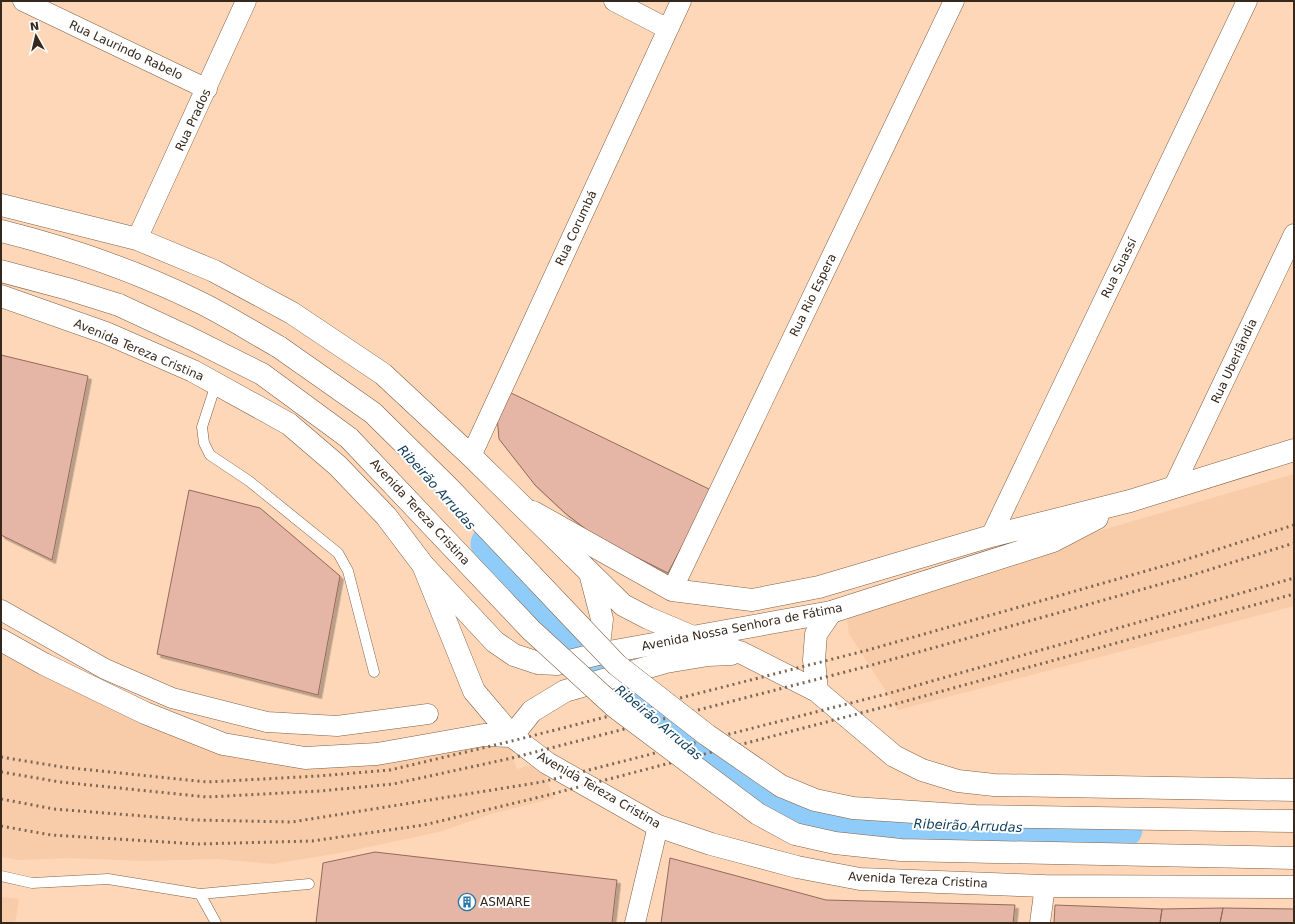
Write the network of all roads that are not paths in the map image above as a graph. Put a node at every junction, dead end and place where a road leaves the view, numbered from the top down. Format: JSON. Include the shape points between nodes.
{"nodes":[{"id":1,"x":23,"y":1,"type":"edge"},
{"id":2,"x":246,"y":1,"type":"edge"},
{"id":3,"x":614,"y":1,"type":"edge"},
{"id":4,"x":681,"y":1,"type":"edge"},
{"id":5,"x":954,"y":1,"type":"edge"},
{"id":6,"x":1247,"y":1,"type":"edge"},
{"id":7,"x":668,"y":29,"type":"junction"},
{"id":8,"x":207,"y":89,"type":"junction"},
{"id":9,"x":1,"y":205,"type":"edge"},
{"id":10,"x":1,"y":231,"type":"edge"},
{"id":11,"x":1294,"y":234,"type":"edge"},
{"id":12,"x":137,"y":239,"type":"junction"},
{"id":13,"x":1,"y":271,"type":"edge"},
{"id":14,"x":1,"y":296,"type":"edge"},
{"id":15,"x":216,"y":384,"type":"junction"},
{"id":16,"x":1294,"y":450,"type":"edge"},
{"id":17,"x":471,"y":456,"type":"junction"},
{"id":18,"x":1173,"y":488,"type":"junction"},
{"id":19,"x":1130,"y":502,"type":"junction"},
{"id":20,"x":522,"y":506,"type":"junction"},
{"id":21,"x":991,"y":536,"type":"junction"},
{"id":22,"x":423,"y":565,"type":"junction"},
{"id":23,"x":590,"y":573,"type":"junction"},
{"id":24,"x":672,"y":590,"type":"junction"},
{"id":25,"x":1,"y":610,"type":"edge"},
{"id":26,"x":831,"y":612,"type":"junction"},
{"id":27,"x":692,"y":637,"type":"junction"},
{"id":28,"x":1,"y":640,"type":"edge"},
{"id":29,"x":742,"y":653,"type":"junction"},
{"id":30,"x":598,"y":654,"type":"junction"},
{"id":31,"x":374,"y":672,"type":"dead end"},
{"id":32,"x":817,"y":691,"type":"junction"},
{"id":33,"x":428,"y":714,"type":"dead end"},
{"id":34,"x":512,"y":736,"type":"junction"},
{"id":35,"x":1294,"y":790,"type":"edge"},
{"id":36,"x":1294,"y":821,"type":"edge"},
{"id":37,"x":658,"y":826,"type":"junction"},
{"id":38,"x":1294,"y":858,"type":"edge"},
{"id":39,"x":1,"y":876,"type":"edge"},
{"id":40,"x":309,"y":884,"type":"dead end"},
{"id":41,"x":1045,"y":886,"type":"junction"},
{"id":42,"x":1294,"y":887,"type":"edge"},
{"id":43,"x":200,"y":894,"type":"junction"},
{"id":44,"x":216,"y":923,"type":"edge"},
{"id":45,"x":635,"y":923,"type":"edge"},
{"id":46,"x":1040,"y":923,"type":"edge"}],
"edges":[{"from":1,"to":8,"type":"street","name":"Rua Laurindo Rabelo"},
{"from":2,"to":8,"type":"street","name":"Rua Prados"},
{"from":3,"to":7,"type":"street"},
{"from":4,"to":7,"type":"street","name":"Rua Corumbá"},
{"from":5,"to":24,"type":"street","name":"Rua Rio Espera"},
{"from":6,"to":21,"type":"street","name":"Rua Suassí"},
{"from":7,"to":17,"type":"street","name":"Rua Corumbá"},
{"from":8,"to":12,"type":"street","name":"Rua Prados"},
{"from":9,"to":12,"type":"main road"},
{"from":10,"to":36,"type":"main road","bridge":true,"via":[[55,245],[119,268],[199,302],[279,346],[373,413],[450,489],[617,665],[701,730],[781,786],[815,800],[853,808],[975,816]]},
{"from":11,"to":18,"type":"street","name":"Rua Uberlândia"},
{"from":12,"to":17,"type":"main road","via":[[214,271],[292,313],[383,374]]},
{"from":13,"to":38,"type":"main road","name":"Avenida Tereza Cristina","bridge":true,"via":[[119,305],[262,374],[349,438],[531,630],[615,707],[758,814],[795,834],[901,850]]},
{"from":14,"to":15,"type":"main road","name":"Avenida Tereza Cristina","via":[[106,333],[193,371]]},
{"from":15,"to":22,"type":"main road","name":"Avenida Tereza Cristina","via":[[289,424],[338,466],[386,516]]},
{"from":15,"to":31,"type":"lane","via":[[202,427],[204,443],[210,455],[249,481],[338,553],[348,571]]},
{"from":16,"to":18,"type":"main road","name":"Avenida Nossa Senhora de Fátima"},
{"from":17,"to":20,"type":"main road"},
{"from":18,"to":19,"type":"main road","name":"Avenida Nossa Senhora de Fátima"},
{"from":19,"to":21,"type":"main road","name":"Avenida Nossa Senhora de Fátima"},
{"from":19,"to":26,"type":"main road","name":"Avenida Nossa Senhora de Fátima","via":[[1053,541]]},
{"from":20,"to":23,"type":"main road"},
{"from":20,"to":24,"type":"main road","name":"Avenida Nossa Senhora de Fátima"},
{"from":21,"to":24,"type":"main road","name":"Avenida Nossa Senhora de Fátima","via":[[819,587],[752,600]]},
{"from":22,"to":30,"type":"main road","name":"Avenida Nossa Senhora de Fátima","via":[[495,642],[514,656],[538,663],[557,664]]},
{"from":22,"to":34,"type":"main road","name":"Avenida Tereza Cristina","via":[[474,691]]},
{"from":23,"to":27,"type":"main road","via":[[623,605]]},
{"from":23,"to":30,"type":"main road","via":[[602,619]]},
{"from":25,"to":33,"type":"street","via":[[105,669],[172,698],[267,722],[337,726]]},
{"from":26,"to":27,"type":"main road","name":"Avenida Nossa Senhora de Fátima"},
{"from":26,"to":32,"type":"main road","via":[[816,634],[814,660]]},
{"from":27,"to":29,"type":"main road"},
{"from":27,"to":30,"type":"main road","name":"Avenida Nossa Senhora de Fátima"},
{"from":28,"to":34,"type":"main road","via":[[145,713],[223,744],[305,758],[377,754],[484,735]]},
{"from":29,"to":32,"type":"main road"},
{"from":29,"to":34,"type":"main road","via":[[708,655],[666,662],[565,691],[532,711]]},
{"from":32,"to":35,"type":"main road","via":[[894,756],[922,770],[958,781],[994,785]]},
{"from":34,"to":37,"type":"main road","name":"Avenida Tereza Cristina","via":[[547,763]]},
{"from":37,"to":41,"type":"main road","name":"Avenida Tereza Cristina","via":[[711,844],[797,867],[860,879]]},
{"from":37,"to":45,"type":"street"},
{"from":39,"to":43,"type":"lane","via":[[32,883],[108,879]]},
{"from":40,"to":43,"type":"lane"},
{"from":41,"to":42,"type":"main road","name":"Avenida Tereza Cristina"},
{"from":41,"to":46,"type":"street"},
{"from":43,"to":44,"type":"lane"}]}
